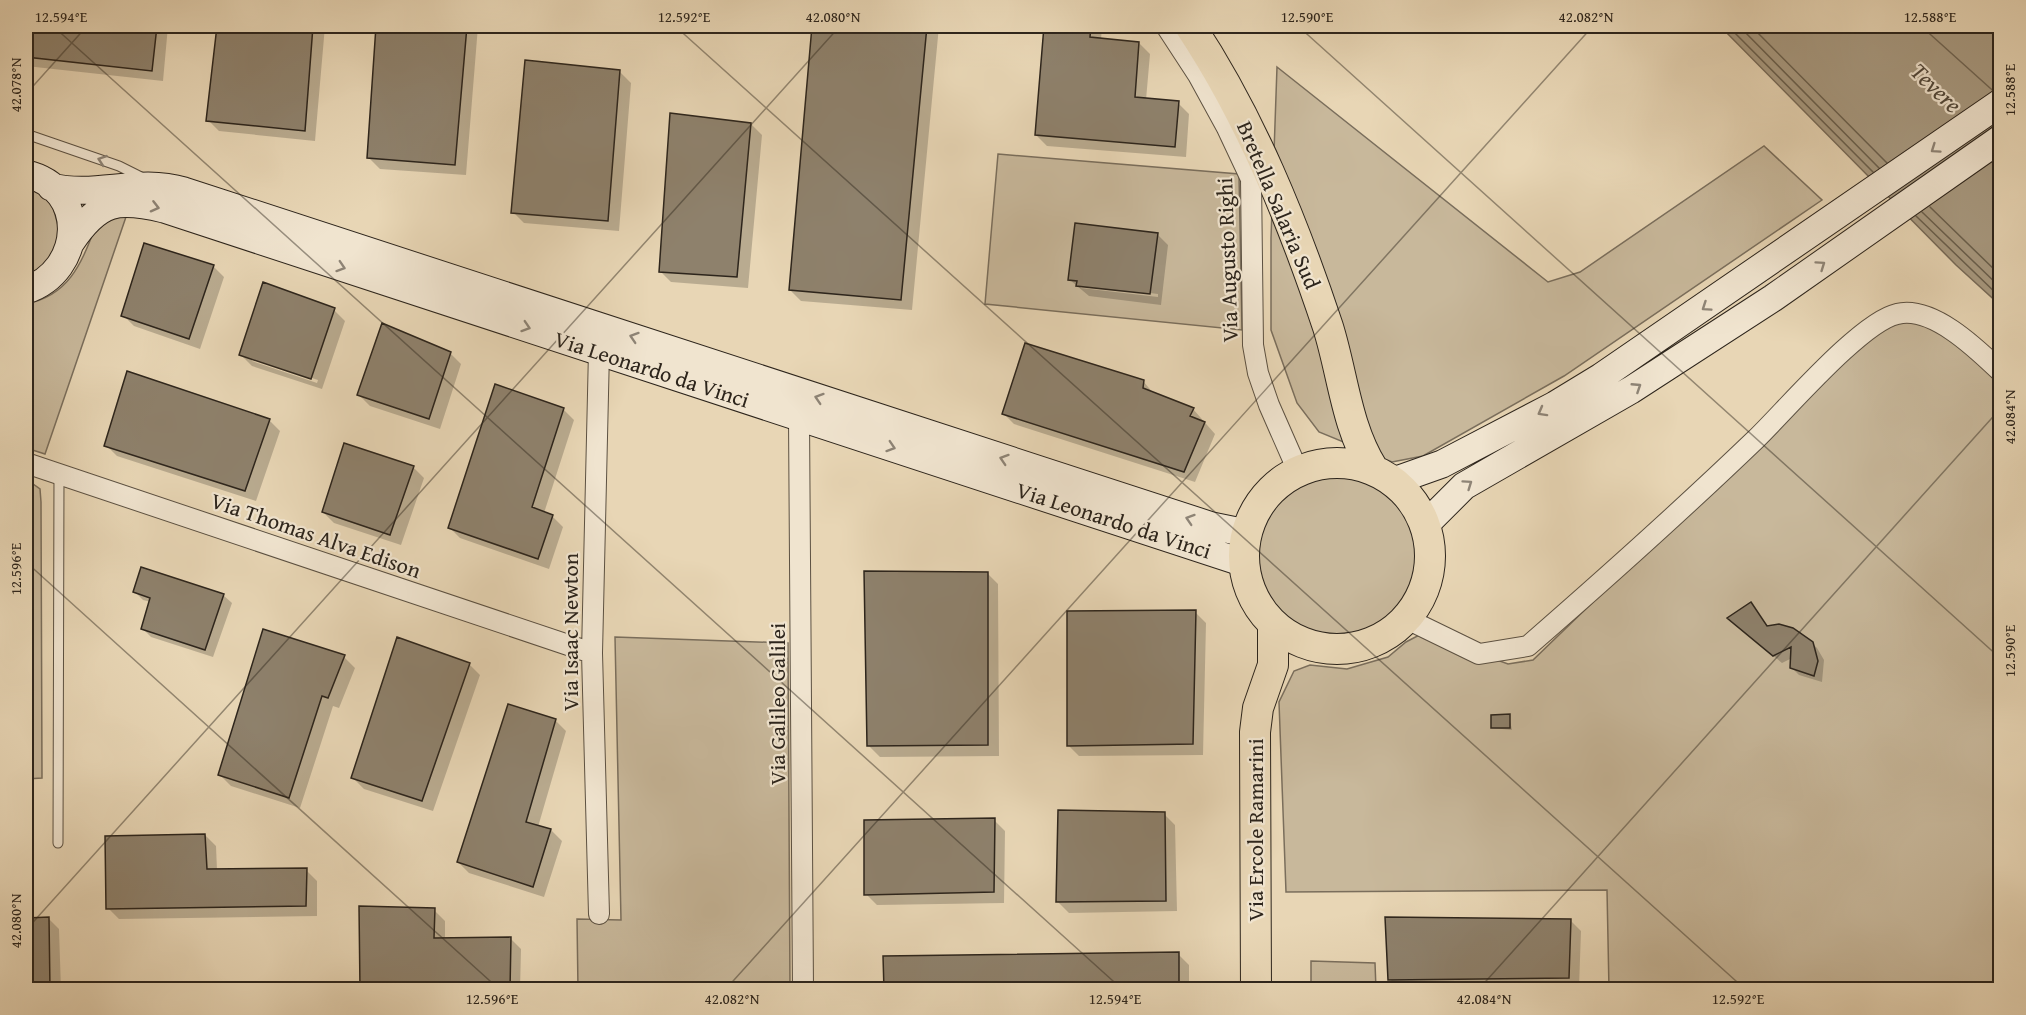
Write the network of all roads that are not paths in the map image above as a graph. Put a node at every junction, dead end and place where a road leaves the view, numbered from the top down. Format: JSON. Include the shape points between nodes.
{"nodes":[{"id":1,"x":1166,"y":26,"type":"edge"},
{"id":2,"x":1190,"y":26,"type":"edge"},
{"id":3,"x":2001,"y":104,"type":"edge"},
{"id":4,"x":26,"y":134,"type":"edge"},
{"id":5,"x":2001,"y":139,"type":"edge"},
{"id":6,"x":26,"y":174,"type":"edge"},
{"id":7,"x":156,"y":184,"type":"junction"},
{"id":8,"x":51,"y":187,"type":"junction"},
{"id":9,"x":71,"y":242,"type":"junction"},
{"id":10,"x":26,"y":290,"type":"edge"},
{"id":11,"x":599,"y":351,"type":"junction"},
{"id":12,"x":2001,"y":371,"type":"edge"},
{"id":13,"x":1345,"y":394,"type":"junction"},
{"id":14,"x":799,"y":418,"type":"junction"},
{"id":15,"x":26,"y":463,"type":"edge"},
{"id":16,"x":1312,"y":467,"type":"junction"},
{"id":17,"x":59,"y":474,"type":"junction"},
{"id":18,"x":1384,"y":475,"type":"junction"},
{"id":19,"x":1426,"y":524,"type":"junction"},
{"id":20,"x":1246,"y":533,"type":"junction"},
{"id":21,"x":1244,"y":563,"type":"junction"},
{"id":22,"x":1407,"y":619,"type":"junction"},
{"id":23,"x":1273,"y":625,"type":"junction"},
{"id":24,"x":1315,"y":648,"type":"junction"},
{"id":25,"x":592,"y":653,"type":"junction"},
{"id":26,"x":1271,"y":674,"type":"junction"},
{"id":27,"x":58,"y":843,"type":"dead end"},
{"id":28,"x":599,"y":914,"type":"dead end"},
{"id":29,"x":803,"y":990,"type":"edge"},
{"id":30,"x":1256,"y":990,"type":"edge"}],
"edges":[{"from":1,"to":16,"type":"street","name":"Via Augusto Righi","via":[[1233,138],[1251,179],[1253,345],[1258,373],[1269,405]]},
{"from":2,"to":13,"type":"main road","name":"Bretella Salaria Sud","via":[[1253,137],[1294,229]]},
{"from":3,"to":18,"type":"main road","one_way":true,"via":[[1555,405],[1435,468]]},
{"from":7,"to":4,"type":"lane","name":"Via Leonardo da Vinci","one_way":true,"via":[[119,166]]},
{"from":19,"to":5,"type":"main road","one_way":true,"via":[[1445,502],[1473,480],[1590,416],[1773,298]]},
{"from":6,"to":8,"type":"main road"},
{"from":7,"to":8,"type":"main road","name":"Via Leonardo da Vinci","via":[[81,192]]},
{"from":20,"to":7,"type":"main road","name":"Via Leonardo da Vinci","one_way":true,"via":[[1212,526]]},
{"from":8,"to":9,"type":"main road","via":[[66,206]]},
{"from":9,"to":10,"type":"main road","name":"Via Leonardo da Vinci","via":[[55,273]]},
{"from":9,"to":11,"type":"main road","name":"Via Leonardo da Vinci","one_way":true,"via":[[91,216],[105,206],[137,202]]},
{"from":11,"to":14,"type":"main road","name":"Via Leonardo da Vinci"},
{"from":11,"to":25,"type":"street","name":"Via Isaac Newton"},
{"from":12,"to":22,"type":"street","via":[[1953,332],[1923,315],[1898,313],[1871,325],[1756,440],[1528,646],[1479,654]]},
{"from":13,"to":16,"type":"main road","name":"Bretella Salaria Sud","via":[[1342,434]]},
{"from":13,"to":18,"type":"main road","name":"Bretella Salaria Sud","via":[[1355,434]]},
{"from":14,"to":21,"type":"main road","name":"Via Leonardo da Vinci","one_way":true},
{"from":14,"to":29,"type":"street","name":"Via Galileo Galilei"},
{"from":15,"to":17,"type":"street","name":"Via Thomas Alva Edison"},
{"from":16,"to":18,"type":"main road","via":[[1350,463]]},
{"from":16,"to":20,"type":"main road","via":[[1277,484],[1258,506]]},
{"from":17,"to":25,"type":"street","name":"Via Thomas Alva Edison"},
{"from":17,"to":27,"type":"lane"},
{"from":18,"to":19,"type":"main road","via":[[1413,500]]},
{"from":19,"to":22,"type":"main road","via":[[1431,549],[1429,574],[1421,598]]},
{"from":20,"to":21,"type":"main road"},
{"from":21,"to":23,"type":"main road","via":[[1248,586]]},
{"from":22,"to":24,"type":"main road","via":[[1388,635],[1365,646]]},
{"from":23,"to":24,"type":"main road","via":[[1292,639]]},
{"from":23,"to":26,"type":"main road","name":"Via Ercole Ramarini"},
{"from":24,"to":26,"type":"main road","via":[[1288,660]]},
{"from":25,"to":28,"type":"street","name":"Via Isaac Newton"},
{"from":26,"to":30,"type":"main road","name":"Via Ercole Ramarini","via":[[1258,708],[1255,732]]}]}
